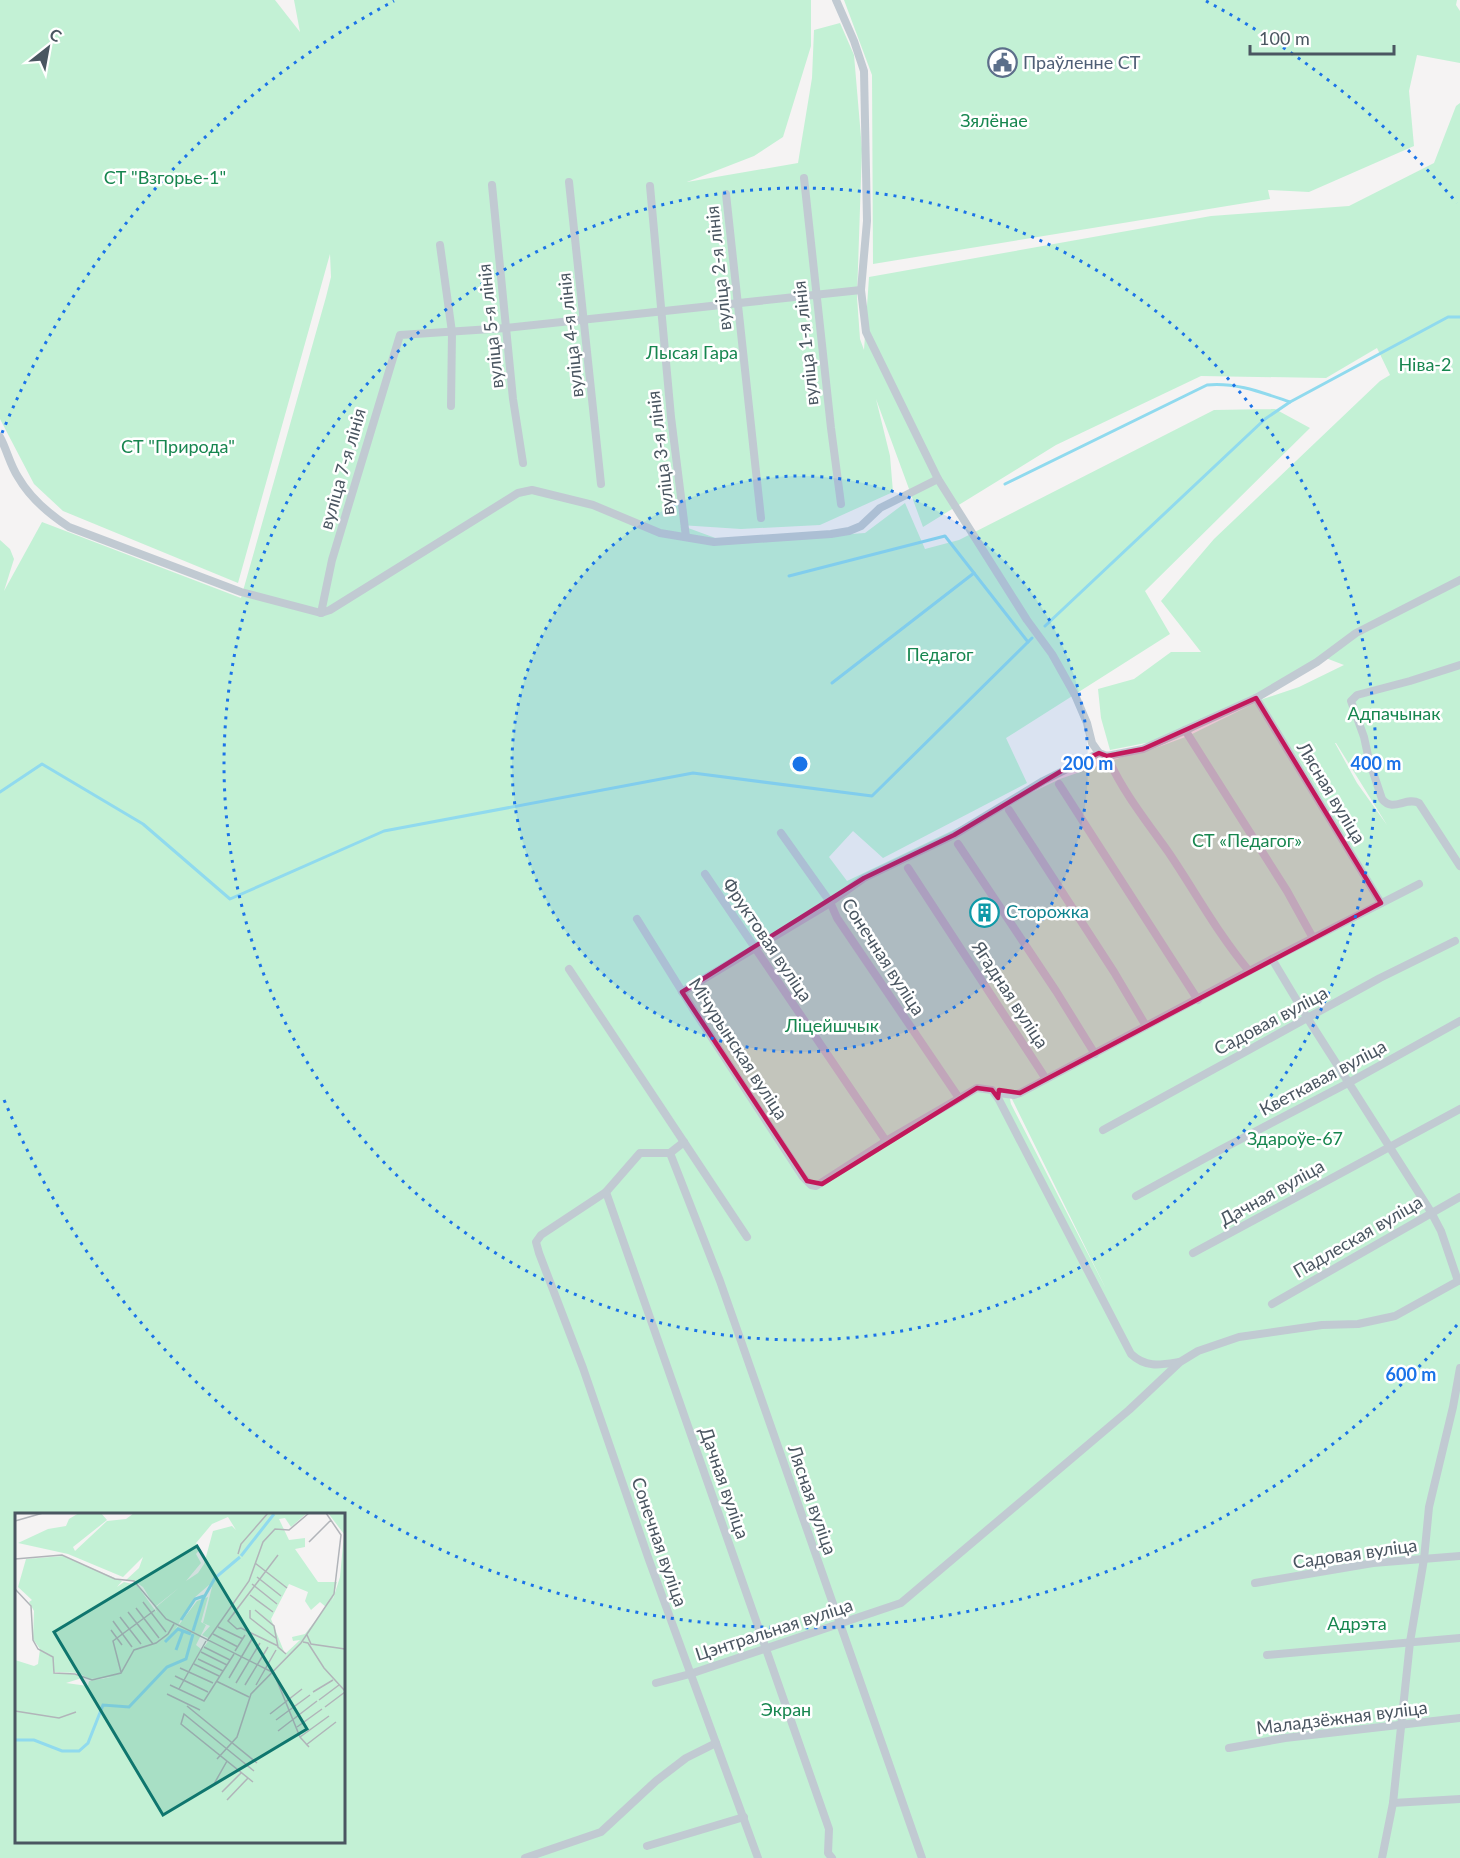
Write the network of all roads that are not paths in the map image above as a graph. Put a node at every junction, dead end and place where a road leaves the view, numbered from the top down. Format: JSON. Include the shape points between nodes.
{"nodes":[{"id":1,"x":836,"y":0,"type":"edge"},
{"id":2,"x":804,"y":178,"type":"dead end"},
{"id":3,"x":569,"y":182,"type":"dead end"},
{"id":4,"x":492,"y":185,"type":"dead end"},
{"id":5,"x":650,"y":186,"type":"dead end"},
{"id":6,"x":726,"y":194,"type":"dead end"},
{"id":7,"x":440,"y":245,"type":"dead end"},
{"id":8,"x":861,"y":290,"type":"junction"},
{"id":9,"x":816,"y":296,"type":"junction"},
{"id":10,"x":738,"y":304,"type":"junction"},
{"id":11,"x":661,"y":311,"type":"junction"},
{"id":12,"x":584,"y":319,"type":"junction"},
{"id":13,"x":506,"y":328,"type":"junction"},
{"id":14,"x":452,"y":332,"type":"junction"},
{"id":15,"x":452,"y":406,"type":"dead end"},
{"id":16,"x":0,"y":437,"type":"edge"},
{"id":17,"x":523,"y":463,"type":"dead end"},
{"id":18,"x":938,"y":479,"type":"junction"},
{"id":19,"x":601,"y":484,"type":"dead end"},
{"id":20,"x":841,"y":504,"type":"dead end"},
{"id":21,"x":761,"y":518,"type":"dead end"},
{"id":22,"x":686,"y":537,"type":"junction"},
{"id":23,"x":1460,"y":580,"type":"edge"},
{"id":24,"x":321,"y":613,"type":"junction"},
{"id":25,"x":1460,"y":665,"type":"edge"},
{"id":26,"x":1256,"y":698,"type":"junction"},
{"id":27,"x":1185,"y":730,"type":"junction"},
{"id":28,"x":1103,"y":754,"type":"junction"},
{"id":29,"x":1059,"y":784,"type":"dead end"},
{"id":30,"x":1009,"y":810,"type":"dead end"},
{"id":31,"x":781,"y":833,"type":"dead end"},
{"id":32,"x":958,"y":844,"type":"dead end"},
{"id":33,"x":1460,"y":866,"type":"edge"},
{"id":34,"x":908,"y":868,"type":"dead end"},
{"id":35,"x":705,"y":874,"type":"dead end"},
{"id":36,"x":1419,"y":884,"type":"dead end"},
{"id":37,"x":830,"y":902,"type":"junction"},
{"id":38,"x":1381,"y":903,"type":"junction"},
{"id":39,"x":637,"y":919,"type":"dead end"},
{"id":40,"x":1313,"y":938,"type":"junction"},
{"id":41,"x":1455,"y":941,"type":"dead end"},
{"id":42,"x":756,"y":949,"type":"junction"},
{"id":43,"x":1272,"y":959,"type":"junction"},
{"id":44,"x":569,"y":969,"type":"dead end"},
{"id":45,"x":1250,"y":971,"type":"junction"},
{"id":46,"x":682,"y":992,"type":"junction"},
{"id":47,"x":1198,"y":1000,"type":"junction"},
{"id":48,"x":1308,"y":1019,"type":"junction"},
{"id":49,"x":1460,"y":1021,"type":"edge"},
{"id":50,"x":1146,"y":1026,"type":"junction"},
{"id":51,"x":1095,"y":1054,"type":"junction"},
{"id":52,"x":1046,"y":1079,"type":"junction"},
{"id":53,"x":1350,"y":1082,"type":"junction"},
{"id":54,"x":959,"y":1098,"type":"junction"},
{"id":55,"x":998,"y":1098,"type":"junction"},
{"id":56,"x":1460,"y":1109,"type":"edge"},
{"id":57,"x":1103,"y":1130,"type":"dead end"},
{"id":58,"x":886,"y":1141,"type":"junction"},
{"id":59,"x":684,"y":1142,"type":"junction"},
{"id":60,"x":1390,"y":1146,"type":"junction"},
{"id":61,"x":669,"y":1153,"type":"junction"},
{"id":62,"x":606,"y":1192,"type":"junction"},
{"id":63,"x":1136,"y":1196,"type":"dead end"},
{"id":64,"x":1460,"y":1197,"type":"edge"},
{"id":65,"x":1431,"y":1212,"type":"junction"},
{"id":66,"x":747,"y":1237,"type":"dead end"},
{"id":67,"x":1193,"y":1253,"type":"dead end"},
{"id":68,"x":1459,"y":1280,"type":"edge"},
{"id":69,"x":1272,"y":1304,"type":"dead end"},
{"id":70,"x":1180,"y":1362,"type":"junction"},
{"id":71,"x":1460,"y":1368,"type":"edge"},
{"id":72,"x":1460,"y":1556,"type":"edge"},
{"id":73,"x":1425,"y":1559,"type":"junction"},
{"id":74,"x":1255,"y":1583,"type":"dead end"},
{"id":75,"x":840,"y":1624,"type":"junction"},
{"id":76,"x":1460,"y":1638,"type":"edge"},
{"id":77,"x":1410,"y":1642,"type":"junction"},
{"id":78,"x":766,"y":1648,"type":"junction"},
{"id":79,"x":1267,"y":1655,"type":"dead end"},
{"id":80,"x":690,"y":1674,"type":"junction"},
{"id":81,"x":656,"y":1683,"type":"dead end"},
{"id":82,"x":1460,"y":1718,"type":"edge"},
{"id":83,"x":1402,"y":1725,"type":"junction"},
{"id":84,"x":716,"y":1743,"type":"junction"},
{"id":85,"x":1229,"y":1749,"type":"dead end"},
{"id":86,"x":1460,"y":1799,"type":"edge"},
{"id":87,"x":1393,"y":1803,"type":"junction"},
{"id":88,"x":744,"y":1817,"type":"junction"},
{"id":89,"x":647,"y":1846,"type":"dead end"},
{"id":90,"x":525,"y":1858,"type":"edge"},
{"id":91,"x":758,"y":1858,"type":"edge"},
{"id":92,"x":832,"y":1858,"type":"edge"},
{"id":93,"x":922,"y":1858,"type":"edge"},
{"id":94,"x":1382,"y":1858,"type":"edge"}],
"edges":[{"from":1,"to":8,"type":"street","via":[[864,71],[867,221]]},
{"from":2,"to":9,"type":"street","name":"вуліца 1-я лінія"},
{"from":3,"to":12,"type":"street","name":"вуліца 4-я лінія"},
{"from":4,"to":13,"type":"street","name":"вуліца 5-я лінія"},
{"from":5,"to":11,"type":"street","name":"вуліца 3-я лінія"},
{"from":6,"to":10,"type":"street","name":"вуліца 2-я лінія"},
{"from":7,"to":14,"type":"street"},
{"from":8,"to":9,"type":"street"},
{"from":8,"to":18,"type":"street","via":[[866,332]]},
{"from":9,"to":10,"type":"street"},
{"from":9,"to":20,"type":"street","name":"вуліца 1-я лінія"},
{"from":10,"to":11,"type":"street"},
{"from":10,"to":21,"type":"street","name":"вуліца 2-я лінія"},
{"from":11,"to":12,"type":"street"},
{"from":11,"to":22,"type":"street","name":"вуліца 3-я лінія"},
{"from":12,"to":13,"type":"street"},
{"from":12,"to":19,"type":"street","name":"вуліца 4-я лінія"},
{"from":13,"to":14,"type":"street"},
{"from":13,"to":17,"type":"street","name":"вуліца 5-я лінія"},
{"from":14,"to":15,"type":"street"},
{"from":14,"to":24,"type":"street","name":"вуліца 7-я лінія","via":[[400,335],[332,560]]},
{"from":16,"to":24,"type":"street","via":[[17,476],[49,513],[69,527],[241,592]]},
{"from":18,"to":22,"type":"street","via":[[880,508],[861,526],[849,531],[714,542]]},
{"from":18,"to":28,"type":"street","via":[[1052,654],[1075,695],[1092,743]]},
{"from":22,"to":24,"type":"street","via":[[660,533],[593,505],[532,490],[518,492]]},
{"from":23,"to":26,"type":"street","via":[[1356,633],[1317,662]]},
{"from":25,"to":33,"type":"street","via":[[1357,695],[1351,701],[1382,800],[1391,806],[1412,800],[1419,803]]},
{"from":26,"to":27,"type":"street"},
{"from":26,"to":38,"type":"street","name":"Лясная вуліца"},
{"from":27,"to":28,"type":"street","via":[[1143,748]]},
{"from":27,"to":40,"type":"street"},
{"from":28,"to":37,"type":"street","via":[[1043,782],[954,835],[864,878]]},
{"from":28,"to":45,"type":"street","via":[[1214,926]]},
{"from":29,"to":47,"type":"street"},
{"from":30,"to":50,"type":"street"},
{"from":31,"to":37,"type":"street","name":"Сонечная вуліца"},
{"from":32,"to":51,"type":"street"},
{"from":34,"to":52,"type":"street","name":"Ягадная вуліца"},
{"from":35,"to":42,"type":"street","name":"Фруктовая вуліца"},
{"from":36,"to":38,"type":"street"},
{"from":37,"to":42,"type":"street"},
{"from":37,"to":54,"type":"street","name":"Сонечная вуліца"},
{"from":38,"to":40,"type":"street"},
{"from":39,"to":46,"type":"street","name":"Мічурынская вуліца"},
{"from":40,"to":43,"type":"street"},
{"from":41,"to":48,"type":"street","name":"Садовая вуліца"},
{"from":42,"to":46,"type":"street"},
{"from":42,"to":58,"type":"street","name":"Фруктовая вуліца"},
{"from":43,"to":45,"type":"street"},
{"from":43,"to":48,"type":"street"},
{"from":44,"to":59,"type":"street"},
{"from":45,"to":47,"type":"street"},
{"from":46,"to":58,"type":"street","name":"Мічурынская вуліца","via":[[811,1185],[822,1184]]},
{"from":47,"to":50,"type":"street"},
{"from":48,"to":53,"type":"street"},
{"from":48,"to":57,"type":"street","name":"Садовая вуліца"},
{"from":49,"to":53,"type":"street","name":"Кветкавая вуліца"},
{"from":50,"to":51,"type":"street"},
{"from":51,"to":52,"type":"street"},
{"from":52,"to":55,"type":"street","via":[[1014,1095],[999,1093]]},
{"from":53,"to":60,"type":"street"},
{"from":53,"to":63,"type":"street","name":"Кветкавая вуліца"},
{"from":54,"to":55,"type":"street","via":[[977,1088],[992,1090]]},
{"from":54,"to":58,"type":"street"},
{"from":55,"to":70,"type":"street","via":[[1131,1354],[1151,1365]]},
{"from":56,"to":60,"type":"street","name":"Дачная вуліца"},
{"from":59,"to":61,"type":"street"},
{"from":59,"to":66,"type":"street"},
{"from":60,"to":65,"type":"street"},
{"from":60,"to":67,"type":"street","name":"Дачная вуліца"},
{"from":61,"to":62,"type":"street","via":[[640,1153]]},
{"from":61,"to":75,"type":"street","name":"Лясная вуліца","via":[[720,1281]]},
{"from":62,"to":78,"type":"street","name":"Дачная вуліца"},
{"from":62,"to":80,"type":"street","name":"Сонечная вуліца","via":[[536,1242]]},
{"from":64,"to":65,"type":"street","name":"Падлеская вуліца"},
{"from":65,"to":68,"type":"street"},
{"from":65,"to":69,"type":"street","name":"Падлеская вуліца"},
{"from":68,"to":70,"type":"street","via":[[1395,1316],[1239,1337],[1198,1351]]},
{"from":70,"to":75,"type":"street","name":"Цэнтральная вуліца","via":[[901,1603]]},
{"from":71,"to":73,"type":"street","via":[[1429,1507]]},
{"from":72,"to":73,"type":"street","name":"Садовая вуліца"},
{"from":73,"to":74,"type":"street","name":"Садовая вуліца","via":[[1373,1563]]},
{"from":73,"to":77,"type":"street"},
{"from":75,"to":78,"type":"street","name":"Цэнтральная вуліца"},
{"from":75,"to":93,"type":"street","name":"Лясная вуліца"},
{"from":76,"to":77,"type":"street"},
{"from":77,"to":79,"type":"street"},
{"from":77,"to":83,"type":"street"},
{"from":78,"to":80,"type":"street","name":"Цэнтральная вуліца"},
{"from":78,"to":92,"type":"street","name":"Дачная вуліца","via":[[829,1829],[828,1853]]},
{"from":80,"to":81,"type":"street","name":"Цэнтральная вуліца"},
{"from":80,"to":84,"type":"street","name":"Сонечная вуліца"},
{"from":82,"to":83,"type":"street","name":"Маладзёжная вуліца"},
{"from":83,"to":85,"type":"street","name":"Маладзёжная вуліца","via":[[1285,1738]]},
{"from":83,"to":87,"type":"street"},
{"from":84,"to":88,"type":"street","name":"Сонечная вуліца"},
{"from":84,"to":90,"type":"street","via":[[686,1758],[656,1781],[601,1832]]},
{"from":86,"to":87,"type":"street"},
{"from":87,"to":94,"type":"street"},
{"from":88,"to":89,"type":"street"},
{"from":88,"to":91,"type":"street","name":"Сонечная вуліца"}]}
